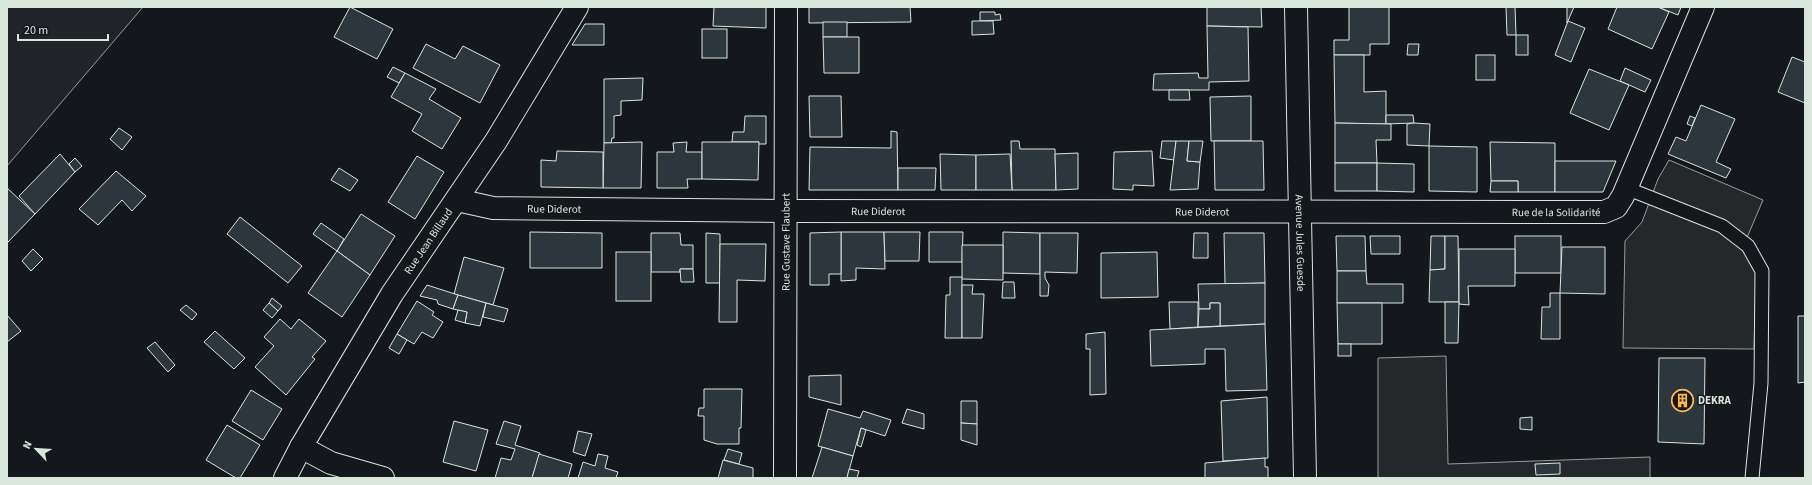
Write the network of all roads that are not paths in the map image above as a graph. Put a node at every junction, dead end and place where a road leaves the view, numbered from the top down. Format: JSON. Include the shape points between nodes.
{"nodes":[{"id":1,"x":577,"y":7,"type":"edge"},
{"id":2,"x":786,"y":7,"type":"edge"},
{"id":3,"x":1296,"y":7,"type":"edge"},
{"id":4,"x":1703,"y":7,"type":"edge"},
{"id":5,"x":1626,"y":188,"type":"junction"},
{"id":6,"x":457,"y":200,"type":"junction"},
{"id":7,"x":786,"y":211,"type":"junction"},
{"id":8,"x":1301,"y":212,"type":"junction"},
{"id":9,"x":301,"y":447,"type":"junction"},
{"id":10,"x":285,"y":478,"type":"edge"},
{"id":11,"x":383,"y":478,"type":"edge"},
{"id":12,"x":785,"y":478,"type":"edge"},
{"id":13,"x":1305,"y":478,"type":"edge"},
{"id":14,"x":1752,"y":478,"type":"edge"}],
"edges":[{"from":1,"to":6,"type":"street","name":"Rue Jean Billaud"},
{"from":2,"to":7,"type":"street","name":"Rue Gustave Flaubert"},
{"from":3,"to":8,"type":"street","name":"Avenue Jules Guesde"},
{"from":4,"to":5,"type":"street","name":"Rue de la Solidarité"},
{"from":5,"to":8,"type":"street","name":"Rue de la Solidarité","via":[[1616,207],[1604,212]]},
{"from":5,"to":14,"type":"lane","via":[[1722,226],[1748,246],[1762,271],[1762,383]]},
{"from":6,"to":7,"type":"street","name":"Rue Diderot","via":[[493,208]]},
{"from":6,"to":9,"type":"street","name":"Rue Jean Billaud","via":[[392,294]]},
{"from":7,"to":8,"type":"street","name":"Rue Diderot"},
{"from":7,"to":12,"type":"street","name":"Rue Gustave Flaubert"},
{"from":8,"to":13,"type":"street","name":"Avenue Jules Guesde"},
{"from":9,"to":10,"type":"street","name":"Rue Jean Billaud"},
{"from":9,"to":11,"type":"street","via":[[331,463]]}]}
